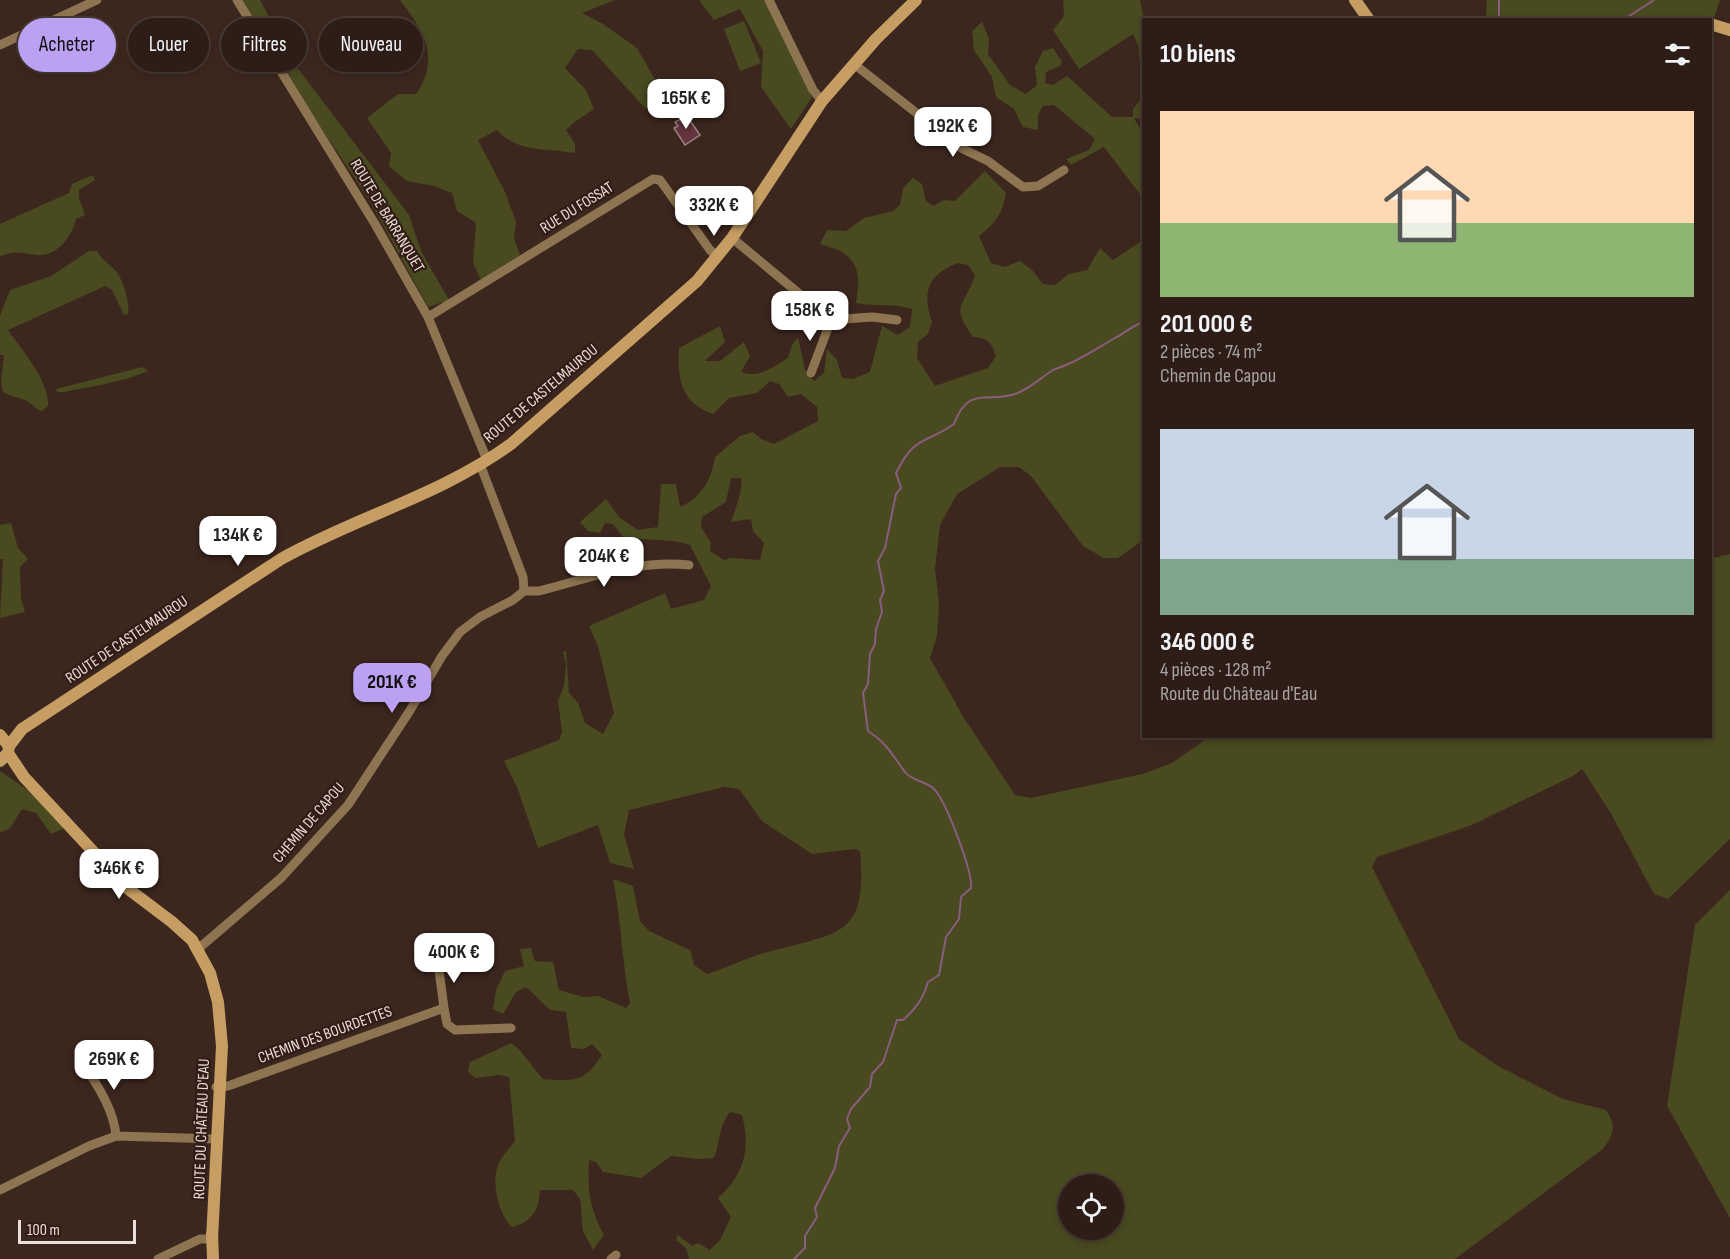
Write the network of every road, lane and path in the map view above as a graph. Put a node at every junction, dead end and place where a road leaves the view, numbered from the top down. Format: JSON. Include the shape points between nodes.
{"nodes":[{"id":1,"x":97,"y":0,"type":"edge"},
{"id":2,"x":237,"y":0,"type":"edge"},
{"id":3,"x":769,"y":0,"type":"edge"},
{"id":4,"x":916,"y":0,"type":"edge"},
{"id":5,"x":1355,"y":0,"type":"edge"},
{"id":6,"x":1368,"y":18,"type":"edge"},
{"id":7,"x":1712,"y":25,"type":"edge"},
{"id":8,"x":1730,"y":30,"type":"edge"},
{"id":9,"x":0,"y":45,"type":"edge"},
{"id":10,"x":854,"y":64,"type":"junction"},
{"id":11,"x":822,"y":100,"type":"junction"},
{"id":12,"x":1064,"y":170,"type":"dead end"},
{"id":13,"x":732,"y":238,"type":"junction"},
{"id":14,"x":718,"y":257,"type":"junction"},
{"id":15,"x":428,"y":317,"type":"junction"},
{"id":16,"x":831,"y":320,"type":"junction"},
{"id":17,"x":897,"y":320,"type":"dead end"},
{"id":18,"x":811,"y":373,"type":"dead end"},
{"id":19,"x":483,"y":462,"type":"junction"},
{"id":20,"x":689,"y":565,"type":"dead end"},
{"id":21,"x":524,"y":591,"type":"junction"},
{"id":22,"x":22,"y":729,"type":"junction"},
{"id":23,"x":0,"y":735,"type":"edge"},
{"id":24,"x":4,"y":756,"type":"edge"},
{"id":25,"x":198,"y":949,"type":"junction"},
{"id":26,"x":438,"y":963,"type":"dead end"},
{"id":27,"x":444,"y":1008,"type":"junction"},
{"id":28,"x":511,"y":1028,"type":"dead end"},
{"id":29,"x":79,"y":1059,"type":"dead end"},
{"id":30,"x":218,"y":1087,"type":"junction"},
{"id":31,"x":116,"y":1136,"type":"junction"},
{"id":32,"x":216,"y":1139,"type":"junction"},
{"id":33,"x":0,"y":1190,"type":"edge"},
{"id":34,"x":212,"y":1239,"type":"junction"},
{"id":35,"x":158,"y":1259,"type":"edge"},
{"id":36,"x":213,"y":1259,"type":"edge"}],
"edges":[{"from":1,"to":9,"type":"street"},
{"from":2,"to":15,"type":"street","name":"ROUTE DE BARRANQUET"},
{"from":3,"to":11,"type":"street","via":[[813,90]]},
{"from":4,"to":10,"type":"street","name":"ROUTE DE CASTELMAUROU"},
{"from":5,"to":6,"type":"street"},
{"from":7,"to":8,"type":"street"},
{"from":10,"to":11,"type":"street","name":"ROUTE DE CASTELMAUROU"},
{"from":10,"to":12,"type":"street","via":[[962,148],[988,161],[1023,187],[1038,186]]},
{"from":11,"to":13,"type":"street","name":"ROUTE DE CASTELMAUROU"},
{"from":13,"to":14,"type":"street","name":"ROUTE DE CASTELMAUROU"},
{"from":13,"to":16,"type":"street"},
{"from":14,"to":15,"type":"street","name":"RUE DU FOSSAT","via":[[660,180],[653,179]]},
{"from":14,"to":19,"type":"street","name":"ROUTE DE CASTELMAUROU","via":[[697,281],[590,376],[511,444]]},
{"from":15,"to":19,"type":"street","name":"ROUTE DE BARRANQUET"},
{"from":16,"to":17,"type":"street","via":[[872,316]]},
{"from":16,"to":18,"type":"street"},
{"from":19,"to":21,"type":"street","via":[[523,577]]},
{"from":19,"to":22,"type":"street","name":"ROUTE DE CASTELMAUROU","via":[[407,502],[315,540],[281,559]]},
{"from":20,"to":21,"type":"street","via":[[634,568],[539,591]]},
{"from":21,"to":25,"type":"street","name":"CHEMIN DE CAPOU","via":[[460,632],[348,805],[281,878]]},
{"from":22,"to":23,"type":"street","name":"ROUTE DE CASTELMAUROU"},
{"from":22,"to":24,"type":"street","name":"ROUTE DE CASTELMAUROU"},
{"from":23,"to":24,"type":"street","name":"ROUTE DU CHÂTEAU D'EAU"},
{"from":24,"to":25,"type":"street","name":"ROUTE DU CHÂTEAU D'EAU","via":[[127,888],[172,921]]},
{"from":25,"to":30,"type":"street","name":"ROUTE DU CHÂTEAU D'EAU","via":[[214,988],[219,1019]]},
{"from":26,"to":27,"type":"street"},
{"from":27,"to":28,"type":"street","via":[[447,1024],[455,1029]]},
{"from":27,"to":30,"type":"street","name":"CHEMIN DES BOURDETTES"},
{"from":29,"to":31,"type":"street","via":[[115,1124]]},
{"from":30,"to":32,"type":"street","name":"ROUTE DU CHÂTEAU D'EAU"},
{"from":31,"to":32,"type":"street"},
{"from":31,"to":33,"type":"street"},
{"from":32,"to":34,"type":"street","name":"ROUTE DU CHÂTEAU D'EAU"},
{"from":34,"to":35,"type":"street","via":[[200,1239]]},
{"from":34,"to":36,"type":"street","name":"ROUTE DU CHÂTEAU D'EAU"}]}
